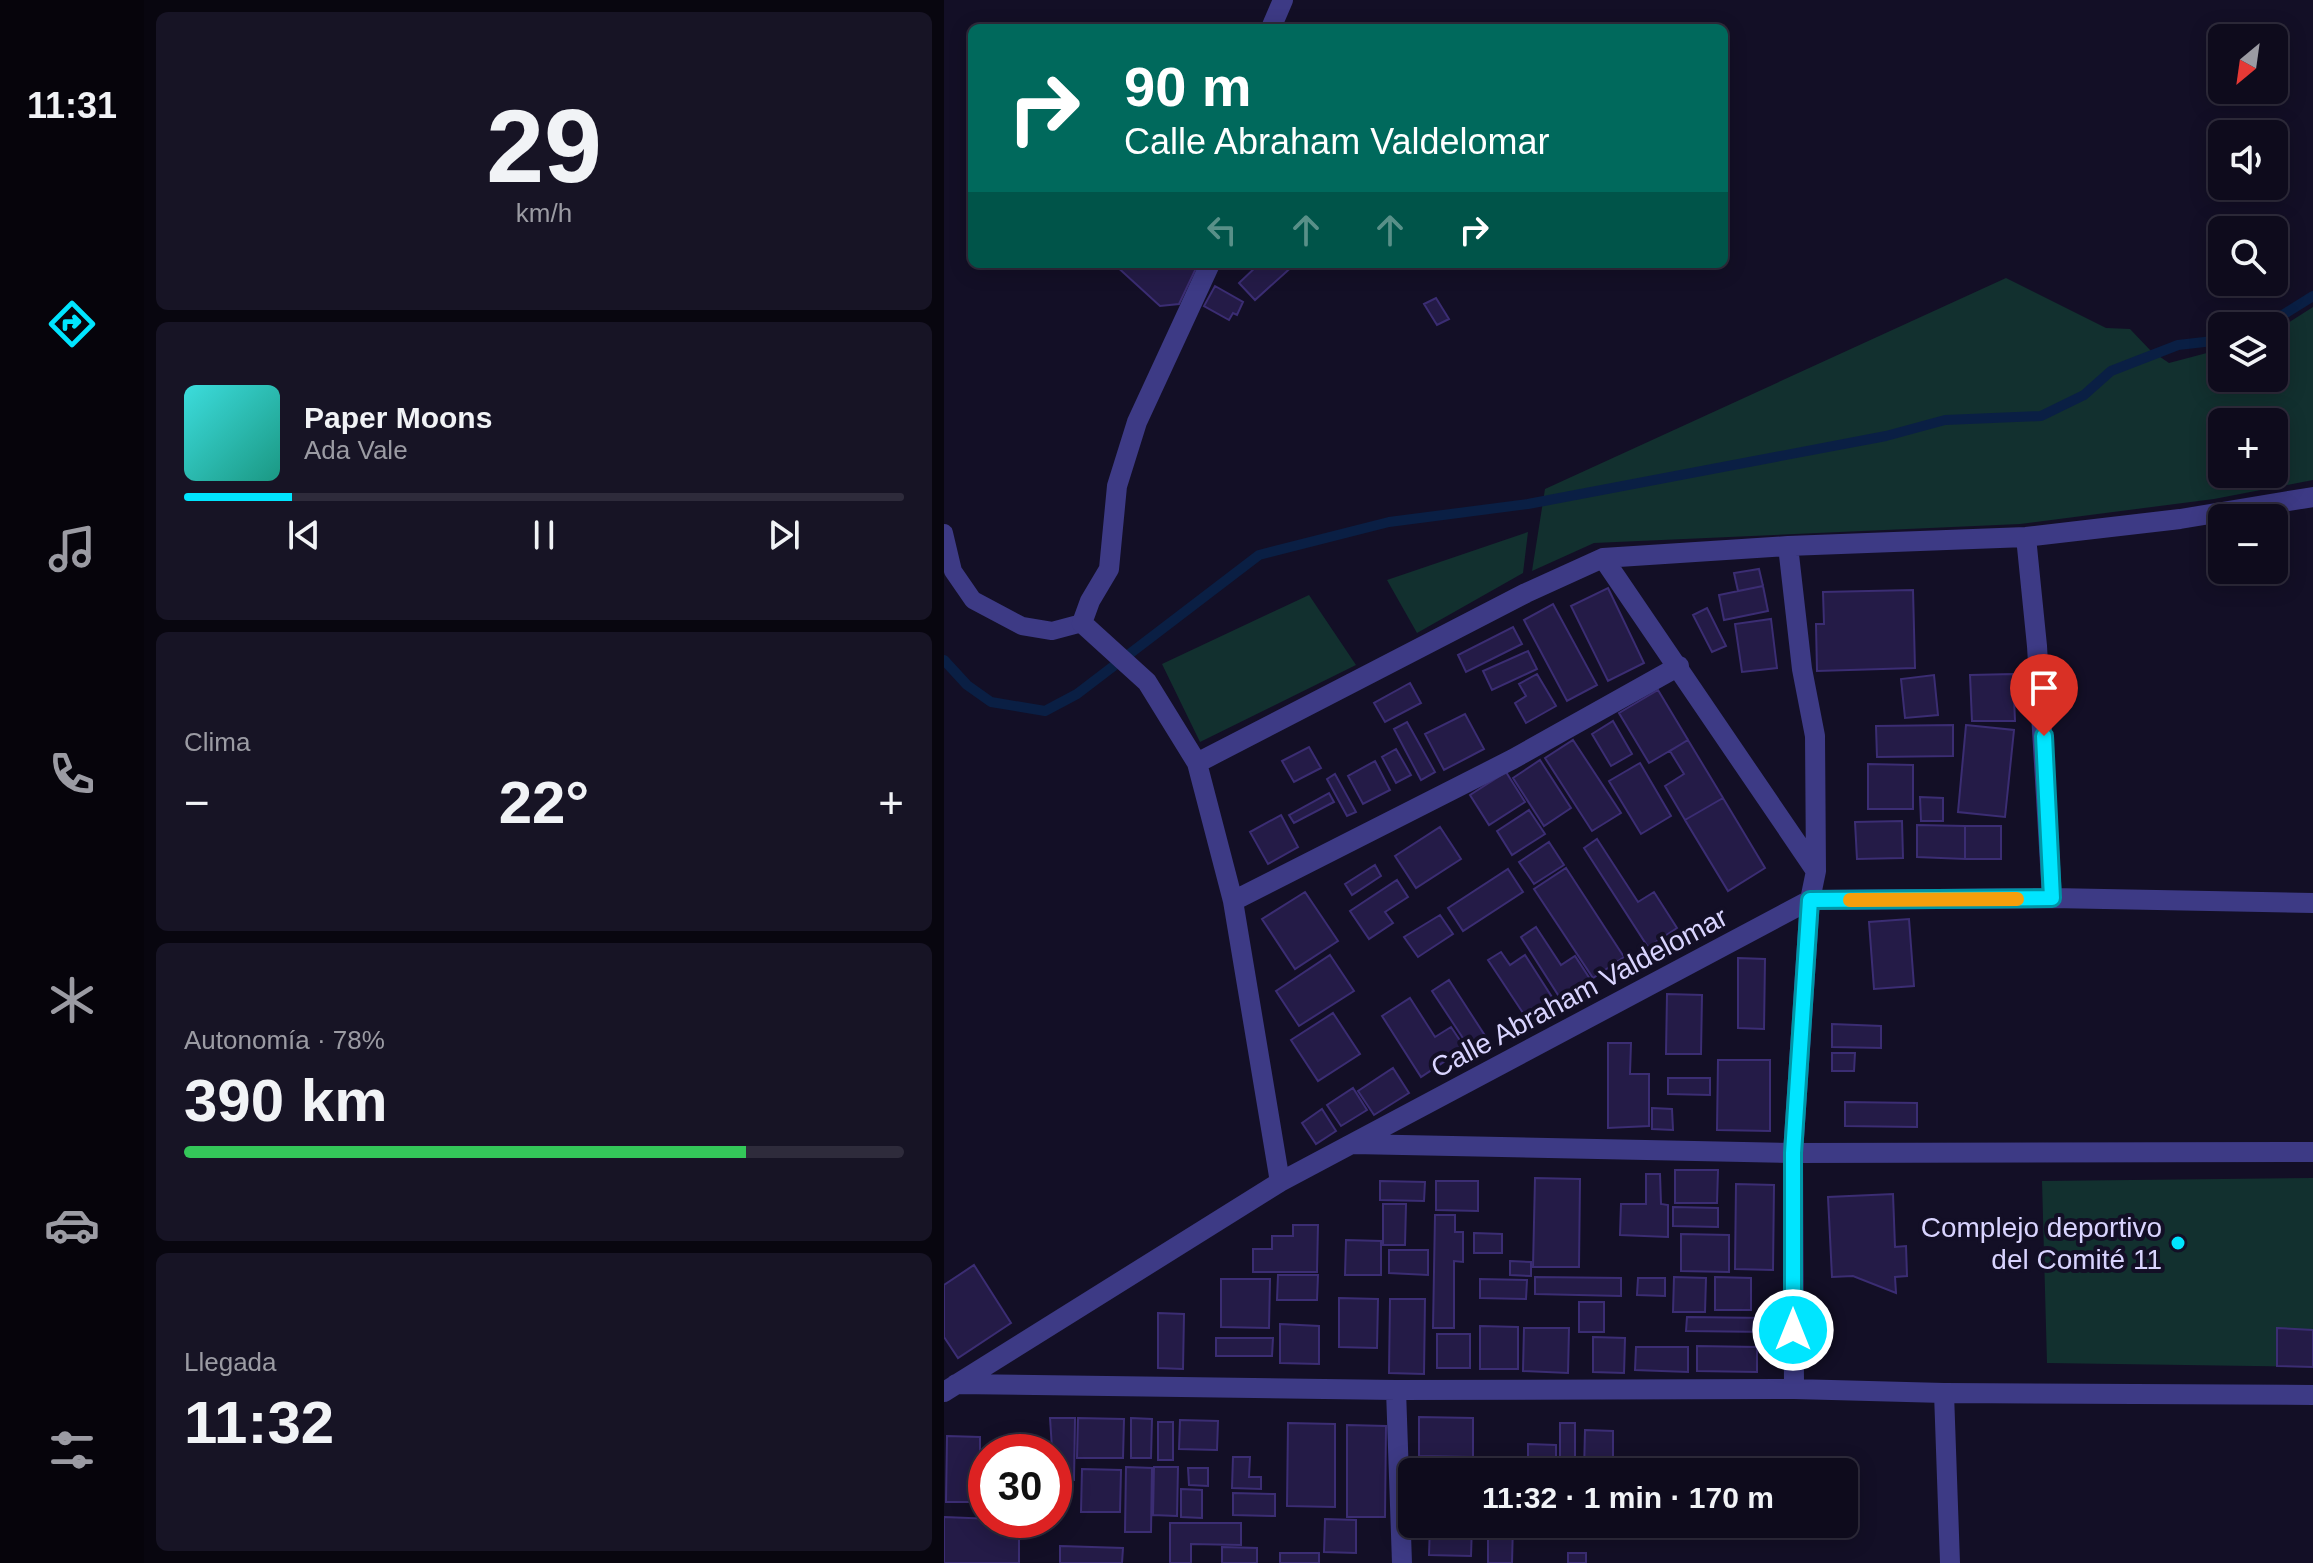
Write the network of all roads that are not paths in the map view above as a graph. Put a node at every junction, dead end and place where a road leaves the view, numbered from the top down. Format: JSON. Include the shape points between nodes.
{"nodes":[{"id":1,"x":1283,"y":0,"type":"edge"},
{"id":2,"x":1273,"y":24,"type":"edge"},
{"id":3,"x":1208,"y":268,"type":"edge"},
{"id":4,"x":2313,"y":497,"type":"edge"},
{"id":5,"x":944,"y":533,"type":"edge"},
{"id":6,"x":2026,"y":537,"type":"junction"},
{"id":7,"x":1788,"y":546,"type":"junction"},
{"id":8,"x":1603,"y":558,"type":"junction"},
{"id":9,"x":1089,"y":630,"type":"junction"},
{"id":10,"x":1679,"y":666,"type":"junction"},
{"id":11,"x":1197,"y":763,"type":"junction"},
{"id":12,"x":1816,"y":871,"type":"junction"},
{"id":13,"x":2052,"y":898,"type":"junction"},
{"id":14,"x":1810,"y":900,"type":"junction"},
{"id":15,"x":1233,"y":901,"type":"junction"},
{"id":16,"x":2313,"y":903,"type":"edge"},
{"id":17,"x":1352,"y":1144,"type":"junction"},
{"id":18,"x":2313,"y":1152,"type":"edge"},
{"id":19,"x":1793,"y":1153,"type":"junction"},
{"id":20,"x":1280,"y":1182,"type":"junction"},
{"id":21,"x":950,"y":1388,"type":"edge"},
{"id":22,"x":1794,"y":1389,"type":"junction"},
{"id":23,"x":1396,"y":1390,"type":"junction"},
{"id":24,"x":1944,"y":1393,"type":"junction"},
{"id":25,"x":2313,"y":1395,"type":"edge"},
{"id":26,"x":1402,"y":1563,"type":"edge"},
{"id":27,"x":1950,"y":1563,"type":"edge"}],
"edges":[{"from":1,"to":2,"type":"street"},
{"from":3,"to":9,"type":"street","via":[[1137,422],[1117,486],[1109,569],[1090,601]]},
{"from":4,"to":6,"type":"street"},
{"from":5,"to":9,"type":"lane","via":[[953,571],[973,600],[1022,626]]},
{"from":6,"to":7,"type":"street"},
{"from":6,"to":13,"type":"street"},
{"from":7,"to":8,"type":"street"},
{"from":7,"to":12,"type":"street","via":[[1815,736]]},
{"from":8,"to":10,"type":"street"},
{"from":8,"to":11,"type":"street"},
{"from":9,"to":11,"type":"street","via":[[1147,682]]},
{"from":10,"to":12,"type":"street"},
{"from":10,"to":15,"type":"street","via":[[1513,759]]},
{"from":11,"to":15,"type":"street"},
{"from":12,"to":14,"type":"street"},
{"from":13,"to":14,"type":"street","name":"Calle Abraham Valdelomar"},
{"from":13,"to":16,"type":"street","name":"Calle Abraham Valdelomar"},
{"from":14,"to":17,"type":"street","name":"Calle Abraham Valdelomar"},
{"from":14,"to":19,"type":"street"},
{"from":15,"to":20,"type":"street"},
{"from":17,"to":19,"type":"street"},
{"from":17,"to":20,"type":"street","name":"Calle Abraham Valdelomar"},
{"from":18,"to":19,"type":"street"},
{"from":19,"to":22,"type":"street"},
{"from":20,"to":21,"type":"street","name":"Calle Abraham Valdelomar"},
{"from":21,"to":23,"type":"street"},
{"from":22,"to":23,"type":"street"},
{"from":22,"to":24,"type":"street"},
{"from":23,"to":26,"type":"street"},
{"from":24,"to":25,"type":"street"},
{"from":24,"to":27,"type":"street"}]}
